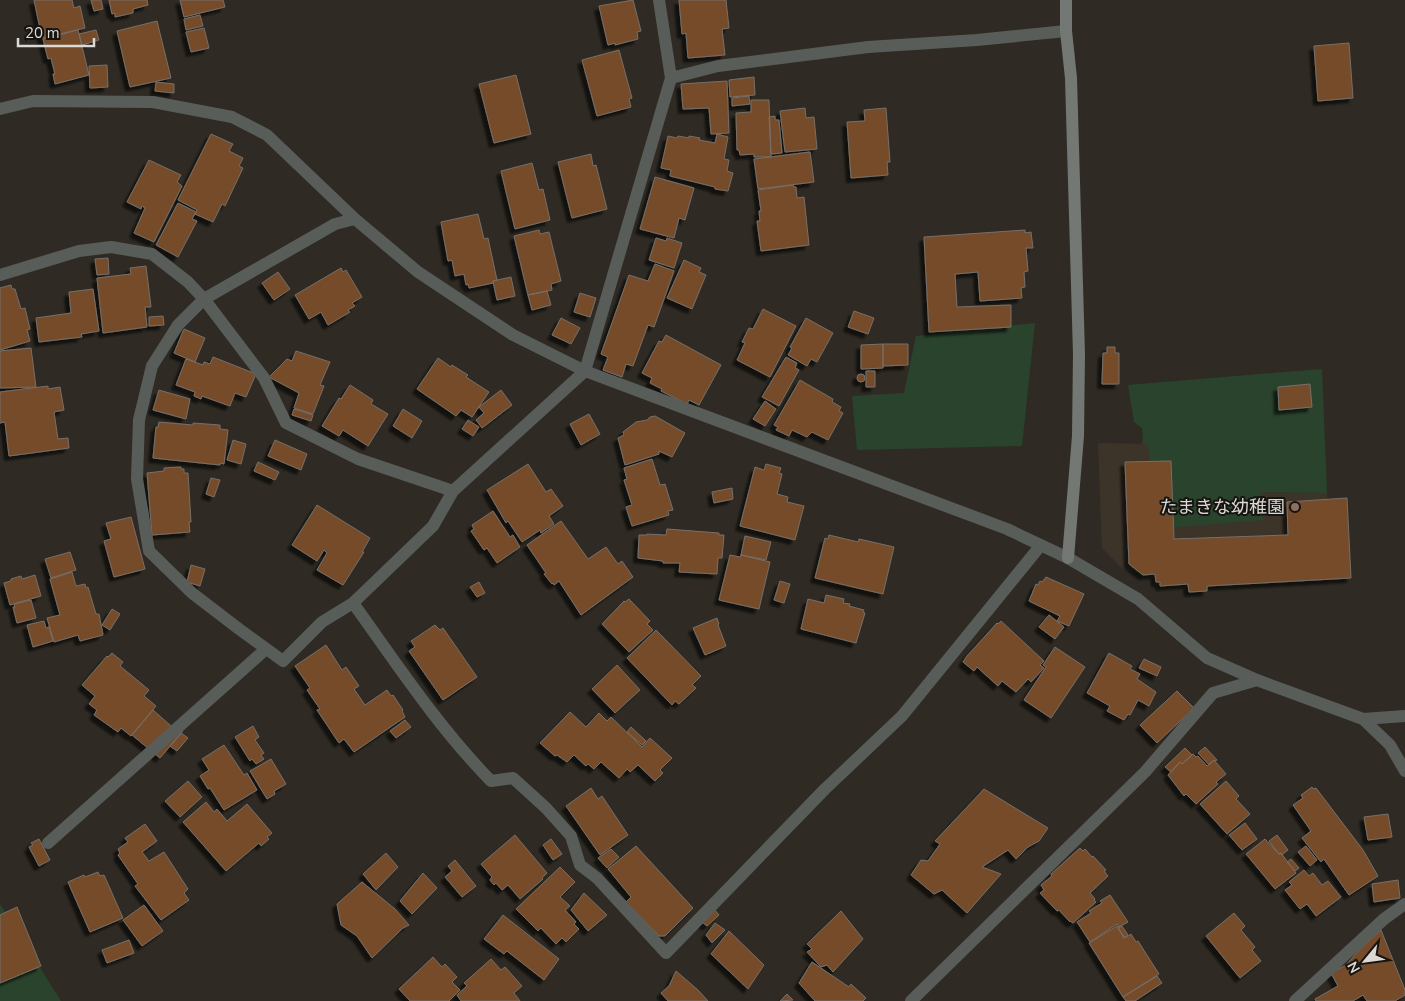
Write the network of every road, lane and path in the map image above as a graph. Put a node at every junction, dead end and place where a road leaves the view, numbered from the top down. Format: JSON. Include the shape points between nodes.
{"nodes":[{"id":1,"x":659,"y":0,"type":"edge"},
{"id":2,"x":1066,"y":0,"type":"edge"},
{"id":3,"x":1066,"y":32,"type":"junction"},
{"id":4,"x":671,"y":78,"type":"junction"},
{"id":5,"x":0,"y":108,"type":"edge"},
{"id":6,"x":354,"y":219,"type":"junction"},
{"id":7,"x":0,"y":275,"type":"edge"},
{"id":8,"x":204,"y":299,"type":"junction"},
{"id":9,"x":585,"y":371,"type":"junction"},
{"id":10,"x":453,"y":491,"type":"junction"},
{"id":11,"x":1041,"y":545,"type":"junction"},
{"id":12,"x":1068,"y":558,"type":"junction"},
{"id":13,"x":353,"y":603,"type":"junction"},
{"id":14,"x":266,"y":649,"type":"junction"},
{"id":15,"x":1257,"y":680,"type":"junction"},
{"id":16,"x":1405,"y":716,"type":"edge"},
{"id":17,"x":1364,"y":718,"type":"junction"},
{"id":18,"x":1405,"y":771,"type":"edge"},
{"id":19,"x":48,"y":843,"type":"dead end"},
{"id":20,"x":1405,"y":904,"type":"edge"},
{"id":21,"x":911,"y":1001,"type":"edge"},
{"id":22,"x":1294,"y":1001,"type":"edge"}],
"edges":[{"from":1,"to":4,"type":"street"},
{"from":2,"to":3,"type":"street"},
{"from":3,"to":4,"type":"street","via":[[868,47],[718,66]]},
{"from":3,"to":12,"type":"street","via":[[1071,78],[1079,354],[1078,436]]},
{"from":4,"to":9,"type":"street"},
{"from":5,"to":6,"type":"street","via":[[33,101],[153,102],[232,117],[267,135]]},
{"from":6,"to":8,"type":"street","via":[[335,224]]},
{"from":6,"to":9,"type":"street","via":[[418,272],[513,335]]},
{"from":7,"to":8,"type":"street","via":[[79,251],[111,247],[152,254]]},
{"from":8,"to":10,"type":"street","via":[[264,378],[286,423],[358,459]]},
{"from":8,"to":14,"type":"street","via":[[178,325],[152,366],[139,420],[137,478],[149,551],[192,592]]},
{"from":9,"to":10,"type":"street"},
{"from":9,"to":11,"type":"street","via":[[1007,529]]},
{"from":10,"to":13,"type":"street","via":[[433,526]]},
{"from":11,"to":12,"type":"street"},
{"from":11,"to":13,"type":"street","via":[[902,716],[825,789],[666,953],[580,864],[571,836],[546,808],[513,778],[491,781],[468,757]]},
{"from":12,"to":15,"type":"street","via":[[1138,599],[1208,658]]},
{"from":13,"to":14,"type":"street","via":[[322,622],[283,661]]},
{"from":14,"to":19,"type":"street"},
{"from":15,"to":17,"type":"street"},
{"from":15,"to":21,"type":"street","via":[[1213,693],[1145,772]]},
{"from":16,"to":17,"type":"street"},
{"from":17,"to":18,"type":"street","via":[[1390,745]]},
{"from":20,"to":22,"type":"street","via":[[1384,919]]}]}
